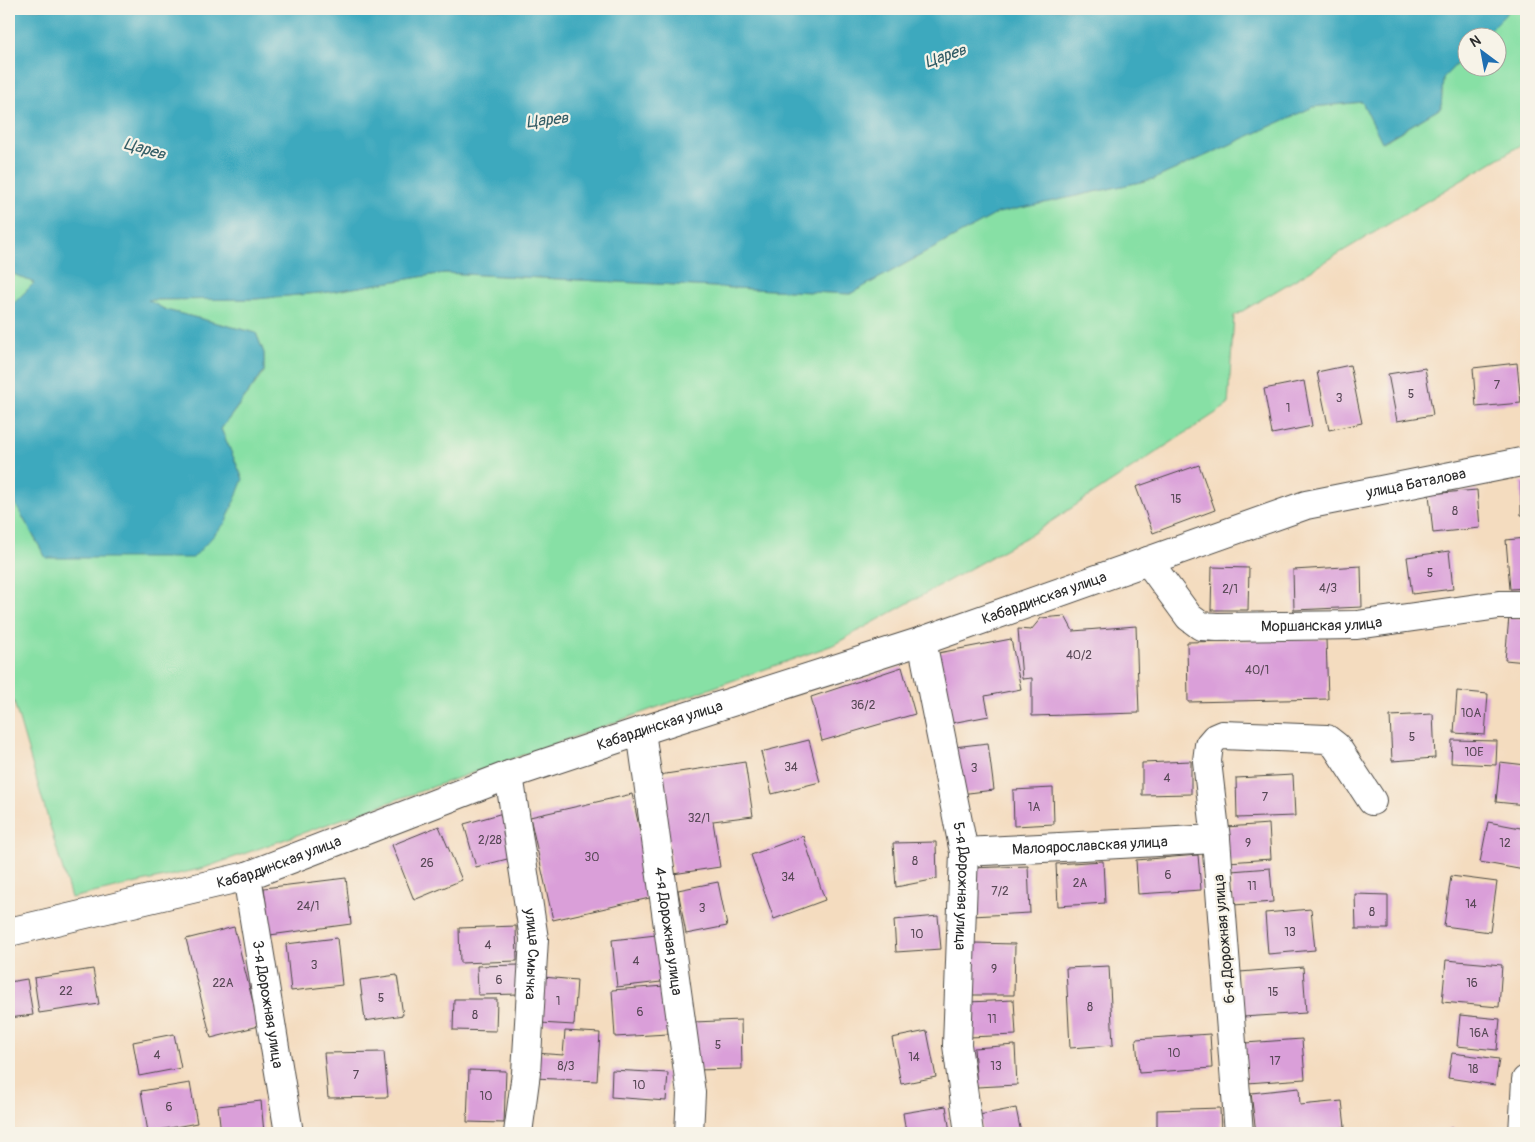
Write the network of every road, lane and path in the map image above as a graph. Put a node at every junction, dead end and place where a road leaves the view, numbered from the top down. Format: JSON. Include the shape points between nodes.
{"nodes":[{"id":1,"x":1526,"y":461,"type":"edge"},
{"id":2,"x":1306,"y":506,"type":"joint"},
{"id":3,"x":1148,"y":561,"type":"junction"},
{"id":4,"x":1526,"y":605,"type":"edge"},
{"id":5,"x":922,"y":641,"type":"junction"},
{"id":6,"x":641,"y":731,"type":"junction"},
{"id":7,"x":510,"y":775,"type":"junction"},
{"id":8,"x":1372,"y":801,"type":"dead end"},
{"id":9,"x":1216,"y":839,"type":"junction"},
{"id":10,"x":964,"y":852,"type":"junction"},
{"id":11,"x":247,"y":876,"type":"junction"},
{"id":12,"x":9,"y":932,"type":"edge"},
{"id":13,"x":1526,"y":1080,"type":"edge"},
{"id":14,"x":289,"y":1133,"type":"edge"},
{"id":15,"x":518,"y":1133,"type":"edge"},
{"id":16,"x":690,"y":1133,"type":"edge"},
{"id":17,"x":969,"y":1133,"type":"edge"},
{"id":18,"x":1239,"y":1133,"type":"edge"},
{"id":19,"x":1523,"y":1133,"type":"edge"}],
"edges":[{"from":1,"to":2,"type":"street","name":"улица Баталова"},
{"from":2,"to":3,"type":"street","name":"Кабардинская улица"},
{"from":3,"to":4,"type":"street","name":"Моршанская улица","via":[[1188,617],[1201,626],[1357,625],[1499,605]]},
{"from":3,"to":5,"type":"street","name":"Кабардинская улица"},
{"from":5,"to":6,"type":"street","name":"Кабардинская улица"},
{"from":5,"to":10,"type":"street","name":"5-я Дорожная улица"},
{"from":6,"to":7,"type":"street","name":"Кабардинская улица"},
{"from":6,"to":16,"type":"street","name":"4-я Дорожная улица","via":[[691,1094]]},
{"from":7,"to":11,"type":"street","name":"Кабардинская улица"},
{"from":7,"to":15,"type":"street","name":"улица Смычка","via":[[534,939],[526,1074]]},
{"from":8,"to":9,"type":"street","name":"6-я Дорожная улица","via":[[1336,746],[1327,739],[1222,735],[1209,745],[1206,760]]},
{"from":9,"to":10,"type":"street","name":"Малоярославская улица"},
{"from":9,"to":18,"type":"street","name":"6-я Дорожная улица"},
{"from":10,"to":17,"type":"street","name":"5-я Дорожная улица","via":[[957,1045]]},
{"from":11,"to":12,"type":"street","name":"Кабардинская улица"},
{"from":11,"to":14,"type":"street","name":"3-я Дорожная улица"},
{"from":13,"to":19,"type":"street"}]}
